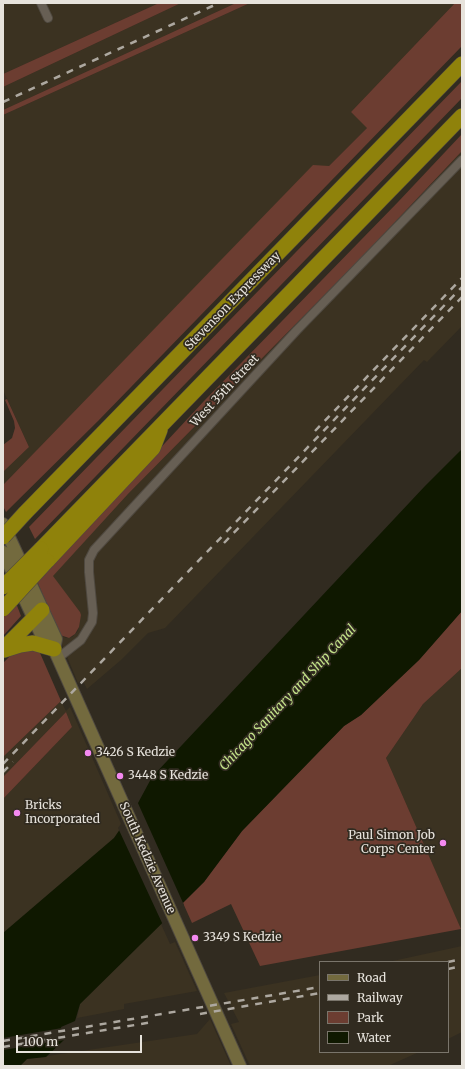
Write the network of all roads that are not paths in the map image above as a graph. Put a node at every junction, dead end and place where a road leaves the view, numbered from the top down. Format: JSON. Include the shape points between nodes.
{"nodes":[{"id":1,"x":41,"y":3,"type":"edge"},
{"id":2,"x":48,"y":18,"type":"dead end"},
{"id":3,"x":462,"y":64,"type":"edge"},
{"id":4,"x":462,"y":116,"type":"edge"},
{"id":5,"x":462,"y":160,"type":"edge"},
{"id":6,"x":3,"y":524,"type":"edge"},
{"id":7,"x":3,"y":537,"type":"edge"},
{"id":8,"x":3,"y":552,"type":"edge"},
{"id":9,"x":44,"y":555,"type":"junction"},
{"id":10,"x":3,"y":587,"type":"edge"},
{"id":11,"x":3,"y":609,"type":"edge"},
{"id":12,"x":38,"y":614,"type":"junction"},
{"id":13,"x":3,"y":650,"type":"edge"},
{"id":14,"x":56,"y":654,"type":"junction"},
{"id":15,"x":240,"y":1066,"type":"edge"}],
"edges":[{"from":1,"to":2,"type":"street"},
{"from":3,"to":7,"type":"highway","name":"Stevenson Expressway","bridge":true},
{"from":4,"to":9,"type":"highway","via":[[164,421]]},
{"from":5,"to":14,"type":"street","name":"West 35th Street","via":[[297,330],[94,550],[89,560],[92,622],[81,640]]},
{"from":6,"to":12,"type":"main road","name":"South Kedzie Avenue"},
{"from":8,"to":12,"type":"main road","name":"South Kedzie Avenue"},
{"from":9,"to":10,"type":"highway","bridge":true},
{"from":9,"to":11,"type":"highway","bridge":true},
{"from":12,"to":13,"type":"highway"},
{"from":12,"to":14,"type":"main road","name":"South Kedzie Avenue","via":[[56,639]]},
{"from":13,"to":14,"type":"highway","via":[[33,644]]},
{"from":14,"to":15,"type":"main road","name":"South Kedzie Avenue"}]}
